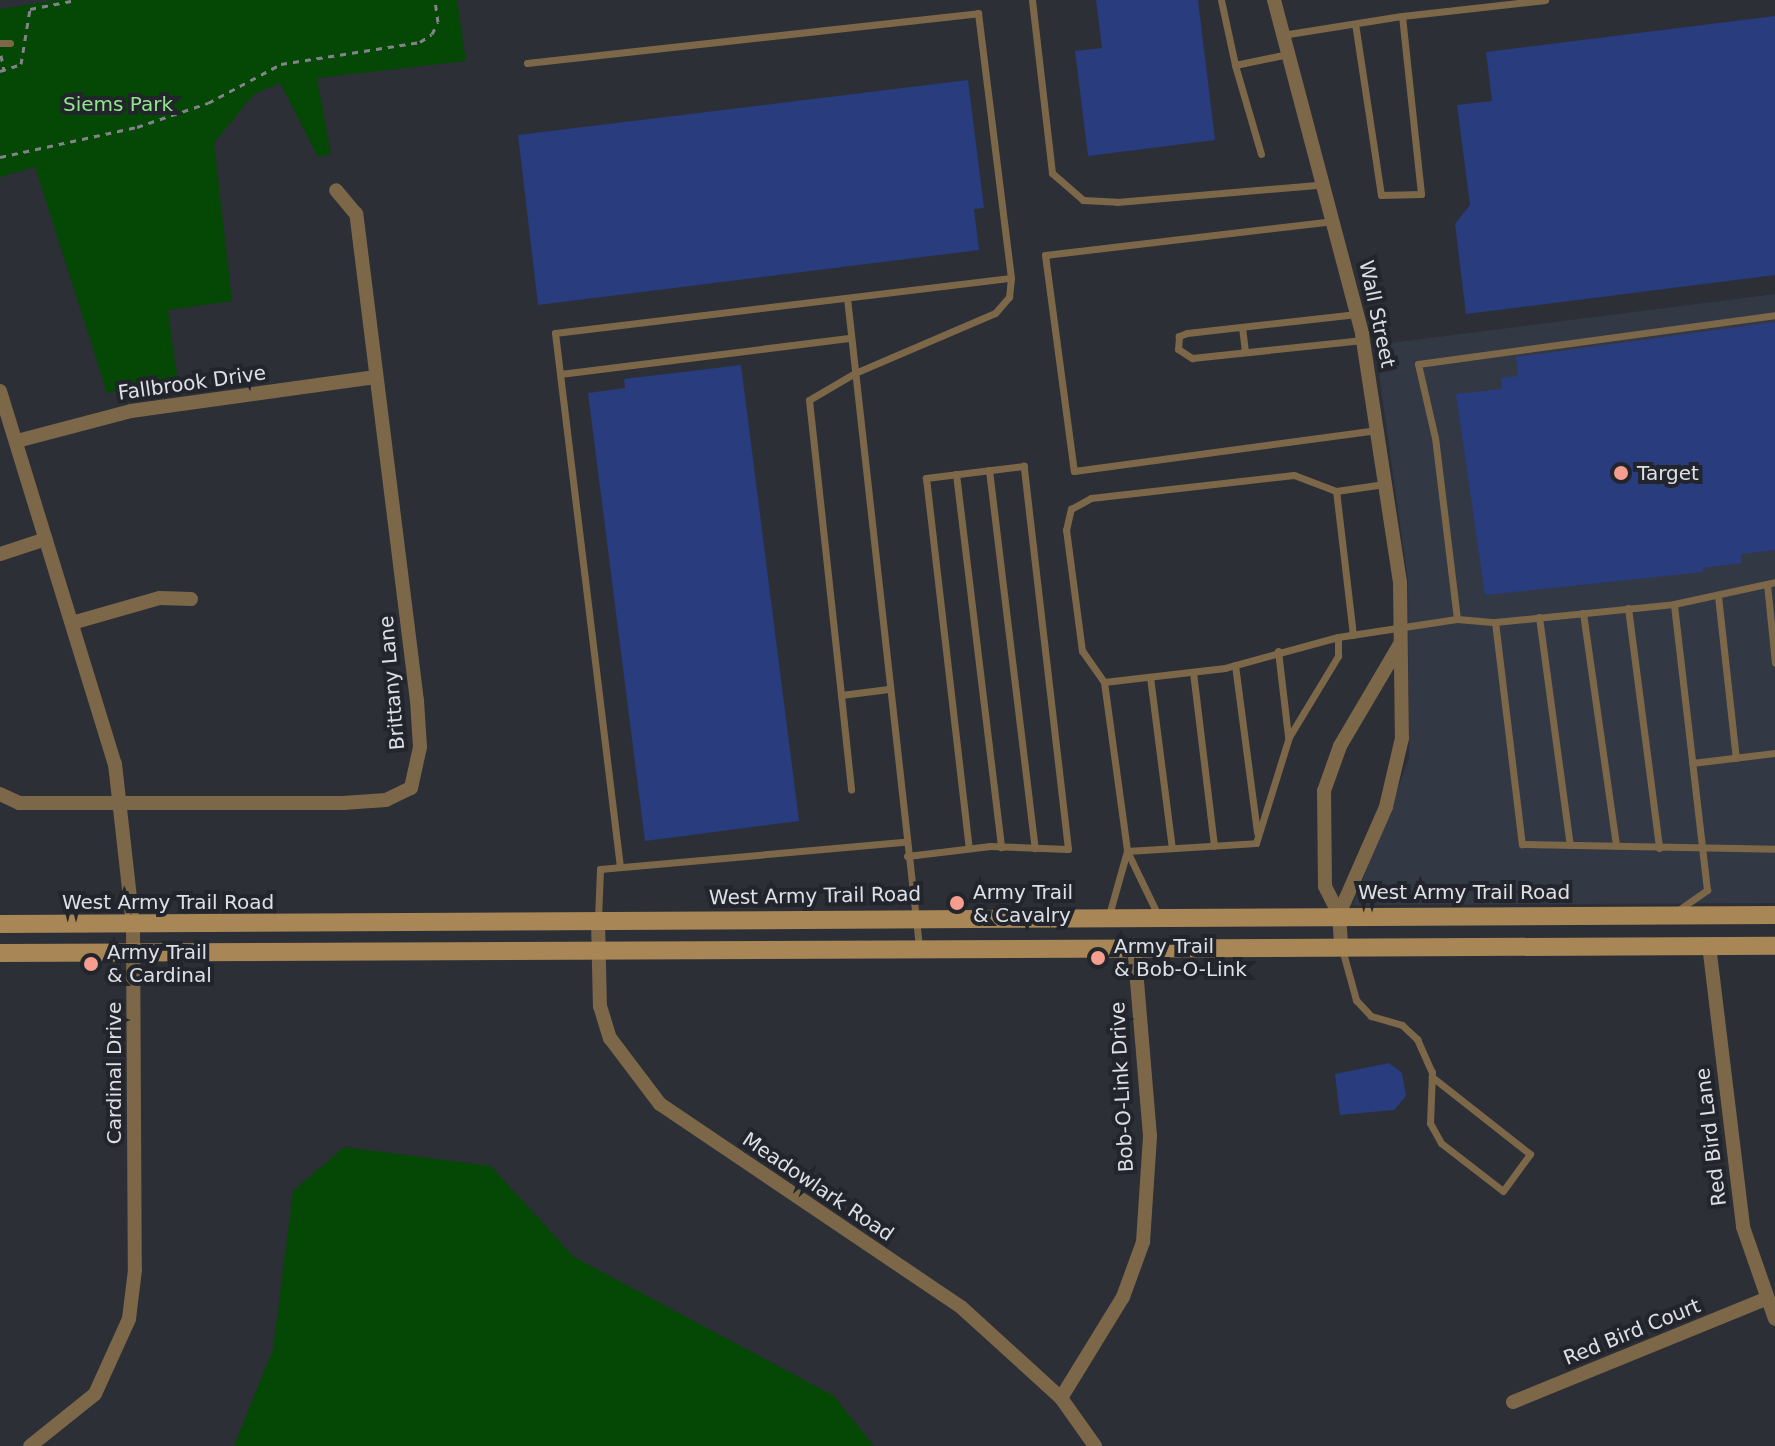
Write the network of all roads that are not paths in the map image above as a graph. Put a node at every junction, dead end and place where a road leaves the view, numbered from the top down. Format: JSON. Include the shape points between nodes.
{"nodes":[{"id":1,"x":1032,"y":0,"type":"edge"},
{"id":2,"x":1221,"y":0,"type":"edge"},
{"id":3,"x":1274,"y":0,"type":"edge"},
{"id":4,"x":1545,"y":0,"type":"edge"},
{"id":5,"x":1402,"y":16,"type":"junction"},
{"id":6,"x":1355,"y":24,"type":"junction"},
{"id":7,"x":1282,"y":35,"type":"junction"},
{"id":8,"x":10,"y":43,"type":"dead end"},
{"id":9,"x":0,"y":45,"type":"edge"},
{"id":10,"x":1288,"y":54,"type":"junction"},
{"id":11,"x":527,"y":63,"type":"dead end"},
{"id":12,"x":1235,"y":65,"type":"junction"},
{"id":13,"x":1261,"y":154,"type":"dead end"},
{"id":14,"x":1326,"y":184,"type":"junction"},
{"id":15,"x":336,"y":190,"type":"dead end"},
{"id":16,"x":1336,"y":221,"type":"junction"},
{"id":17,"x":1011,"y":278,"type":"junction"},
{"id":18,"x":847,"y":298,"type":"junction"},
{"id":19,"x":1357,"y":314,"type":"junction"},
{"id":20,"x":1775,"y":315,"type":"edge"},
{"id":21,"x":1242,"y":327,"type":"junction"},
{"id":22,"x":851,"y":338,"type":"junction"},
{"id":23,"x":1363,"y":340,"type":"junction"},
{"id":24,"x":1245,"y":352,"type":"junction"},
{"id":25,"x":855,"y":373,"type":"junction"},
{"id":26,"x":560,"y":374,"type":"junction"},
{"id":27,"x":376,"y":377,"type":"junction"},
{"id":28,"x":0,"y":391,"type":"edge"},
{"id":29,"x":1379,"y":430,"type":"junction"},
{"id":30,"x":17,"y":441,"type":"junction"},
{"id":31,"x":989,"y":470,"type":"junction"},
{"id":32,"x":956,"y":474,"type":"junction"},
{"id":33,"x":1387,"y":483,"type":"junction"},
{"id":34,"x":1336,"y":491,"type":"junction"},
{"id":35,"x":46,"y":539,"type":"junction"},
{"id":36,"x":0,"y":554,"type":"edge"},
{"id":37,"x":1771,"y":583,"type":"edge"},
{"id":38,"x":1718,"y":596,"type":"junction"},
{"id":39,"x":191,"y":599,"type":"dead end"},
{"id":40,"x":1674,"y":604,"type":"junction"},
{"id":41,"x":1628,"y":608,"type":"junction"},
{"id":42,"x":1583,"y":613,"type":"junction"},
{"id":43,"x":1539,"y":617,"type":"junction"},
{"id":44,"x":1457,"y":619,"type":"junction"},
{"id":45,"x":1495,"y":622,"type":"junction"},
{"id":46,"x":72,"y":623,"type":"junction"},
{"id":47,"x":1353,"y":635,"type":"junction"},
{"id":48,"x":1338,"y":637,"type":"junction"},
{"id":49,"x":1401,"y":637,"type":"junction"},
{"id":50,"x":1278,"y":651,"type":"junction"},
{"id":51,"x":1775,"y":663,"type":"edge"},
{"id":52,"x":1235,"y":665,"type":"junction"},
{"id":53,"x":1193,"y":672,"type":"junction"},
{"id":54,"x":1150,"y":677,"type":"junction"},
{"id":55,"x":1104,"y":682,"type":"junction"},
{"id":56,"x":889,"y":689,"type":"junction"},
{"id":57,"x":841,"y":695,"type":"junction"},
{"id":58,"x":1289,"y":739,"type":"junction"},
{"id":59,"x":1775,"y":753,"type":"edge"},
{"id":60,"x":1736,"y":758,"type":"junction"},
{"id":61,"x":1692,"y":763,"type":"junction"},
{"id":62,"x":851,"y":789,"type":"dead end"},
{"id":63,"x":0,"y":794,"type":"edge"},
{"id":64,"x":121,"y":803,"type":"junction"},
{"id":65,"x":1258,"y":839,"type":"junction"},
{"id":66,"x":905,"y":842,"type":"junction"},
{"id":67,"x":1570,"y":845,"type":"junction"},
{"id":68,"x":1214,"y":846,"type":"junction"},
{"id":69,"x":1616,"y":846,"type":"junction"},
{"id":70,"x":1001,"y":847,"type":"junction"},
{"id":71,"x":969,"y":848,"type":"junction"},
{"id":72,"x":1035,"y":848,"type":"junction"},
{"id":73,"x":1172,"y":848,"type":"junction"},
{"id":74,"x":1659,"y":848,"type":"junction"},
{"id":75,"x":1702,"y":849,"type":"junction"},
{"id":76,"x":1775,"y":849,"type":"edge"},
{"id":77,"x":1127,"y":851,"type":"junction"},
{"id":78,"x":907,"y":856,"type":"junction"},
{"id":79,"x":620,"y":867,"type":"junction"},
{"id":80,"x":1339,"y":914,"type":"junction"},
{"id":81,"x":1109,"y":915,"type":"junction"},
{"id":82,"x":1158,"y":915,"type":"junction"},
{"id":83,"x":1672,"y":915,"type":"junction"},
{"id":84,"x":1775,"y":915,"type":"edge"},
{"id":85,"x":915,"y":917,"type":"junction"},
{"id":86,"x":598,"y":921,"type":"junction"},
{"id":87,"x":0,"y":924,"type":"edge"},
{"id":88,"x":133,"y":924,"type":"junction"},
{"id":89,"x":1341,"y":943,"type":"junction"},
{"id":90,"x":1134,"y":945,"type":"junction"},
{"id":91,"x":1709,"y":945,"type":"junction"},
{"id":92,"x":919,"y":946,"type":"junction"},
{"id":93,"x":1775,"y":946,"type":"edge"},
{"id":94,"x":598,"y":948,"type":"junction"},
{"id":95,"x":133,"y":952,"type":"junction"},
{"id":96,"x":0,"y":953,"type":"edge"},
{"id":97,"x":1432,"y":1077,"type":"junction"},
{"id":98,"x":1765,"y":1299,"type":"junction"},
{"id":99,"x":1775,"y":1319,"type":"edge"},
{"id":100,"x":1061,"y":1398,"type":"junction"},
{"id":101,"x":1513,"y":1402,"type":"dead end"},
{"id":102,"x":30,"y":1446,"type":"edge"},
{"id":103,"x":1095,"y":1446,"type":"edge"}],
"edges":[{"from":1,"to":14,"type":"lane","via":[[1052,173],[1083,200],[1117,202]]},
{"from":2,"to":12,"type":"lane"},
{"from":3,"to":7,"type":"street","name":"Wall Street"},
{"from":4,"to":5,"type":"lane"},
{"from":5,"to":6,"type":"lane"},
{"from":5,"to":6,"type":"lane","via":[[1421,194],[1381,195]]},
{"from":6,"to":7,"type":"lane"},
{"from":7,"to":10,"type":"street","name":"Wall Street"},
{"from":8,"to":9,"type":"lane"},
{"from":10,"to":12,"type":"lane"},
{"from":10,"to":14,"type":"street","name":"Wall Street"},
{"from":11,"to":17,"type":"lane","via":[[978,13]]},
{"from":12,"to":13,"type":"lane"},
{"from":14,"to":16,"type":"street","name":"Wall Street"},
{"from":15,"to":27,"type":"street","via":[[356,214]]},
{"from":16,"to":19,"type":"street","name":"Wall Street"},
{"from":16,"to":29,"type":"lane","via":[[1045,255],[1074,471]]},
{"from":17,"to":18,"type":"lane"},
{"from":17,"to":25,"type":"lane","via":[[1009,297],[995,313]]},
{"from":18,"to":22,"type":"lane"},
{"from":18,"to":26,"type":"lane","via":[[555,333]]},
{"from":19,"to":21,"type":"lane"},
{"from":19,"to":23,"type":"street","name":"Wall Street"},
{"from":20,"to":44,"type":"lane","via":[[1418,364],[1435,438]]},
{"from":21,"to":24,"type":"lane"},
{"from":21,"to":24,"type":"lane","via":[[1187,333],[1179,336],[1178,349],[1192,358]]},
{"from":22,"to":25,"type":"lane"},
{"from":22,"to":26,"type":"lane"},
{"from":23,"to":24,"type":"lane"},
{"from":23,"to":29,"type":"street","name":"Wall Street"},
{"from":25,"to":56,"type":"lane"},
{"from":25,"to":57,"type":"lane","via":[[809,400]]},
{"from":26,"to":79,"type":"lane"},
{"from":27,"to":30,"type":"street","name":"Fallbrook Drive","via":[[131,411]]},
{"from":27,"to":64,"type":"street","name":"Brittany Lane","via":[[417,701],[420,747],[411,788],[364,802]]},
{"from":28,"to":30,"type":"street","name":"Cardinal Drive"},
{"from":29,"to":33,"type":"street","name":"Wall Street"},
{"from":30,"to":35,"type":"street","name":"Cardinal Drive"},
{"from":31,"to":32,"type":"lane"},
{"from":31,"to":72,"type":"lane"},
{"from":31,"to":72,"type":"lane","via":[[1024,466],[1068,849]]},
{"from":32,"to":70,"type":"lane"},
{"from":32,"to":71,"type":"lane","via":[[926,478]]},
{"from":33,"to":34,"type":"lane"},
{"from":33,"to":49,"type":"street","name":"Wall Street"},
{"from":34,"to":47,"type":"lane"},
{"from":34,"to":55,"type":"lane","via":[[1294,475],[1091,498],[1071,509],[1066,530],[1082,651]]},
{"from":35,"to":36,"type":"street"},
{"from":35,"to":46,"type":"street","name":"Cardinal Drive"},
{"from":37,"to":38,"type":"lane"},
{"from":37,"to":51,"type":"lane"},
{"from":38,"to":40,"type":"lane"},
{"from":38,"to":60,"type":"lane"},
{"from":39,"to":46,"type":"street","via":[[160,598]]},
{"from":40,"to":41,"type":"lane"},
{"from":40,"to":61,"type":"lane"},
{"from":41,"to":42,"type":"lane"},
{"from":41,"to":74,"type":"lane"},
{"from":42,"to":43,"type":"lane"},
{"from":42,"to":69,"type":"lane"},
{"from":43,"to":45,"type":"lane"},
{"from":43,"to":67,"type":"lane"},
{"from":44,"to":45,"type":"lane"},
{"from":44,"to":49,"type":"lane"},
{"from":45,"to":67,"type":"lane","via":[[1522,844]]},
{"from":46,"to":64,"type":"street","name":"Cardinal Drive","via":[[115,764]]},
{"from":47,"to":48,"type":"lane"},
{"from":47,"to":49,"type":"lane"},
{"from":48,"to":50,"type":"lane"},
{"from":48,"to":58,"type":"lane","via":[[1338,656]]},
{"from":49,"to":80,"type":"street","name":"Wall Street","via":[[1402,738],[1386,807]]},
{"from":49,"to":80,"type":"street","name":"Wall Street","via":[[1340,746],[1324,791],[1325,886]]},
{"from":50,"to":52,"type":"lane"},
{"from":50,"to":58,"type":"lane"},
{"from":52,"to":53,"type":"lane"},
{"from":52,"to":65,"type":"lane"},
{"from":53,"to":54,"type":"lane"},
{"from":53,"to":68,"type":"lane"},
{"from":54,"to":55,"type":"lane"},
{"from":54,"to":73,"type":"lane"},
{"from":55,"to":77,"type":"lane"},
{"from":56,"to":57,"type":"lane"},
{"from":56,"to":66,"type":"lane"},
{"from":57,"to":62,"type":"lane"},
{"from":58,"to":65,"type":"lane"},
{"from":59,"to":60,"type":"lane"},
{"from":60,"to":61,"type":"lane"},
{"from":61,"to":75,"type":"lane"},
{"from":63,"to":64,"type":"street","via":[[19,803]]},
{"from":64,"to":88,"type":"street","name":"Cardinal Drive"},
{"from":65,"to":68,"type":"lane"},
{"from":66,"to":78,"type":"lane"},
{"from":66,"to":79,"type":"lane"},
{"from":67,"to":69,"type":"lane"},
{"from":68,"to":73,"type":"lane"},
{"from":69,"to":74,"type":"lane"},
{"from":70,"to":71,"type":"lane"},
{"from":70,"to":72,"type":"lane"},
{"from":71,"to":78,"type":"lane"},
{"from":73,"to":77,"type":"lane"},
{"from":74,"to":75,"type":"lane"},
{"from":75,"to":76,"type":"lane"},
{"from":75,"to":83,"type":"lane","via":[[1707,890]]},
{"from":77,"to":81,"type":"lane"},
{"from":77,"to":82,"type":"lane"},
{"from":78,"to":85,"type":"lane"},
{"from":79,"to":86,"type":"lane","via":[[600,869]]},
{"from":80,"to":82,"type":"main road","name":"West Army Trail Road"},
{"from":80,"to":83,"type":"main road","name":"West Army Trail Road"},
{"from":80,"to":89,"type":"street","name":"Wall Street"},
{"from":81,"to":82,"type":"main road","name":"West Army Trail Road"},
{"from":81,"to":85,"type":"main road","name":"West Army Trail Road"},
{"from":83,"to":84,"type":"main road","name":"West Army Trail Road"},
{"from":85,"to":86,"type":"main road","name":"West Army Trail Road"},
{"from":85,"to":92,"type":"lane"},
{"from":86,"to":88,"type":"main road","name":"West Army Trail Road"},
{"from":86,"to":94,"type":"street","name":"Meadowlark Road"},
{"from":87,"to":88,"type":"main road","name":"West Army Trail Road"},
{"from":88,"to":95,"type":"street","name":"Cardinal Drive"},
{"from":89,"to":90,"type":"main road"},
{"from":89,"to":91,"type":"main road"},
{"from":89,"to":97,"type":"lane","via":[[1356,1000],[1371,1016],[1402,1025],[1417,1039]]},
{"from":90,"to":92,"type":"main road"},
{"from":90,"to":100,"type":"street","name":"Bob-O-Link Drive","via":[[1150,1136],[1143,1242],[1123,1297]]},
{"from":91,"to":93,"type":"main road"},
{"from":91,"to":98,"type":"street","name":"Red Bird Lane","via":[[1738,1198]]},
{"from":92,"to":94,"type":"main road"},
{"from":94,"to":95,"type":"main road"},
{"from":94,"to":100,"type":"street","name":"Meadowlark Road","via":[[600,1006],[610,1038],[660,1104],[961,1307]]},
{"from":95,"to":96,"type":"main road"},
{"from":95,"to":102,"type":"street","name":"Cardinal Drive","via":[[135,1270],[129,1319],[95,1394]]},
{"from":97,"to":97,"type":"lane","via":[[1430,1123],[1441,1143],[1503,1191],[1530,1154]]},
{"from":98,"to":99,"type":"street","name":"Red Bird Lane"},
{"from":98,"to":101,"type":"street","name":"Red Bird Court"},
{"from":100,"to":103,"type":"street","name":"Meadowlark Road"}]}
